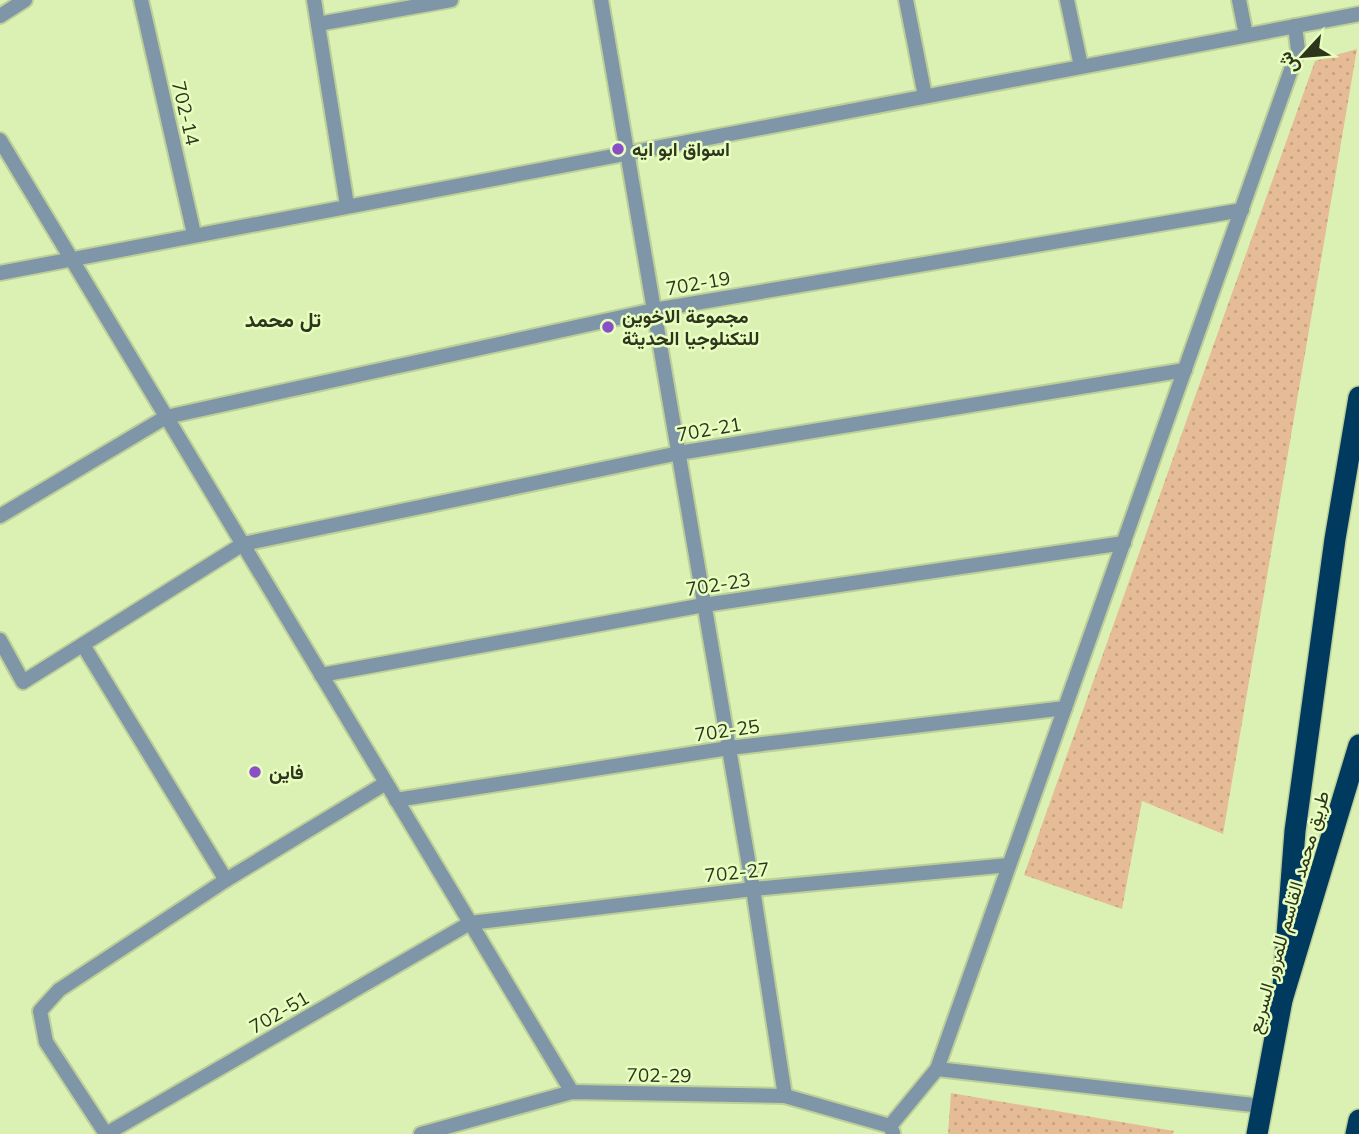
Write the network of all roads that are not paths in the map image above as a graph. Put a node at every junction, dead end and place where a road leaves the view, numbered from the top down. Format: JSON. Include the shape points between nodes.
{"nodes":[{"id":1,"x":26,"y":0,"type":"edge"},
{"id":2,"x":141,"y":0,"type":"edge"},
{"id":3,"x":314,"y":0,"type":"edge"},
{"id":4,"x":451,"y":0,"type":"edge"},
{"id":5,"x":601,"y":0,"type":"edge"},
{"id":6,"x":906,"y":0,"type":"edge"},
{"id":7,"x":1067,"y":0,"type":"edge"},
{"id":8,"x":1240,"y":0,"type":"edge"},
{"id":9,"x":1359,"y":14,"type":"edge"},
{"id":10,"x":0,"y":16,"type":"edge"},
{"id":11,"x":318,"y":24,"type":"junction"},
{"id":12,"x":1296,"y":26,"type":"junction"},
{"id":13,"x":1246,"y":35,"type":"junction"},
{"id":14,"x":1081,"y":66,"type":"junction"},
{"id":15,"x":925,"y":96,"type":"junction"},
{"id":16,"x":0,"y":140,"type":"edge"},
{"id":17,"x":627,"y":152,"type":"junction"},
{"id":18,"x":347,"y":205,"type":"junction"},
{"id":19,"x":1242,"y":210,"type":"junction"},
{"id":20,"x":194,"y":234,"type":"junction"},
{"id":21,"x":72,"y":260,"type":"junction"},
{"id":22,"x":0,"y":274,"type":"edge"},
{"id":23,"x":654,"y":310,"type":"junction"},
{"id":24,"x":1185,"y":370,"type":"junction"},
{"id":25,"x":1359,"y":397,"type":"edge"},
{"id":26,"x":166,"y":417,"type":"junction"},
{"id":27,"x":679,"y":453,"type":"junction"},
{"id":28,"x":0,"y":516,"type":"edge"},
{"id":29,"x":1124,"y":543,"type":"junction"},
{"id":30,"x":243,"y":544,"type":"junction"},
{"id":31,"x":704,"y":605,"type":"junction"},
{"id":32,"x":0,"y":640,"type":"edge"},
{"id":33,"x":83,"y":645,"type":"junction"},
{"id":34,"x":321,"y":675,"type":"junction"},
{"id":35,"x":1065,"y":708,"type":"junction"},
{"id":36,"x":1359,"y":745,"type":"edge"},
{"id":37,"x":729,"y":748,"type":"junction"},
{"id":38,"x":386,"y":783,"type":"junction"},
{"id":39,"x":396,"y":800,"type":"junction"},
{"id":40,"x":1009,"y":865,"type":"junction"},
{"id":41,"x":226,"y":880,"type":"junction"},
{"id":42,"x":753,"y":889,"type":"junction"},
{"id":43,"x":470,"y":923,"type":"junction"},
{"id":44,"x":1282,"y":1000,"type":"junction"},
{"id":45,"x":937,"y":1069,"type":"junction"},
{"id":46,"x":572,"y":1093,"type":"junction"},
{"id":47,"x":785,"y":1096,"type":"junction"},
{"id":48,"x":1262,"y":1106,"type":"junction"},
{"id":49,"x":1359,"y":1120,"type":"edge"},
{"id":50,"x":891,"y":1130,"type":"edge"},
{"id":51,"x":106,"y":1134,"type":"edge"},
{"id":52,"x":421,"y":1134,"type":"edge"},
{"id":53,"x":1257,"y":1134,"type":"edge"},
{"id":54,"x":1356,"y":1134,"type":"edge"}],
"edges":[{"from":1,"to":10,"type":"street"},
{"from":2,"to":20,"type":"street","name":"702-14"},
{"from":3,"to":11,"type":"street"},
{"from":4,"to":11,"type":"street"},
{"from":5,"to":17,"type":"street"},
{"from":6,"to":15,"type":"street"},
{"from":7,"to":14,"type":"street"},
{"from":8,"to":13,"type":"street"},
{"from":9,"to":12,"type":"street"},
{"from":11,"to":18,"type":"street"},
{"from":12,"to":13,"type":"street"},
{"from":12,"to":19,"type":"street","via":[[1298,50]]},
{"from":13,"to":14,"type":"street"},
{"from":14,"to":15,"type":"street"},
{"from":15,"to":17,"type":"street"},
{"from":16,"to":21,"type":"street"},
{"from":17,"to":18,"type":"street"},
{"from":17,"to":23,"type":"street"},
{"from":18,"to":20,"type":"street"},
{"from":19,"to":23,"type":"street","name":"702-19"},
{"from":19,"to":24,"type":"street"},
{"from":20,"to":21,"type":"street"},
{"from":21,"to":22,"type":"street"},
{"from":21,"to":26,"type":"street"},
{"from":23,"to":26,"type":"street","name":"702-19"},
{"from":23,"to":27,"type":"street"},
{"from":24,"to":27,"type":"street","name":"702-21"},
{"from":24,"to":29,"type":"street"},
{"from":25,"to":44,"type":"highway","via":[[1295,831]]},
{"from":26,"to":28,"type":"street","name":"702-19"},
{"from":26,"to":30,"type":"street"},
{"from":27,"to":30,"type":"street","name":"702-21"},
{"from":27,"to":31,"type":"street"},
{"from":29,"to":31,"type":"street","name":"702-23"},
{"from":29,"to":35,"type":"street"},
{"from":30,"to":33,"type":"street"},
{"from":30,"to":34,"type":"street"},
{"from":31,"to":34,"type":"street","name":"702-23"},
{"from":31,"to":37,"type":"street"},
{"from":32,"to":33,"type":"street","via":[[23,682]]},
{"from":33,"to":41,"type":"street"},
{"from":34,"to":38,"type":"street"},
{"from":35,"to":37,"type":"street","name":"702-25"},
{"from":35,"to":40,"type":"street"},
{"from":36,"to":44,"type":"highway","name":"طريق محمد القاسم للمرور السريع"},
{"from":37,"to":39,"type":"street","name":"702-25"},
{"from":37,"to":42,"type":"street"},
{"from":38,"to":39,"type":"street"},
{"from":38,"to":41,"type":"street"},
{"from":39,"to":43,"type":"street"},
{"from":40,"to":42,"type":"street","name":"702-27"},
{"from":40,"to":45,"type":"street"},
{"from":41,"to":51,"type":"street","via":[[59,990],[40,1011],[46,1042]]},
{"from":42,"to":43,"type":"street","name":"702-27"},
{"from":42,"to":47,"type":"street"},
{"from":43,"to":46,"type":"street"},
{"from":43,"to":51,"type":"street","name":"702-51"},
{"from":44,"to":48,"type":"highway","name":"طريق محمد القاسم للمرور السريع"},
{"from":45,"to":48,"type":"street"},
{"from":45,"to":50,"type":"street"},
{"from":46,"to":47,"type":"street","name":"702-29"},
{"from":46,"to":52,"type":"street","name":"702-29"},
{"from":47,"to":50,"type":"street","name":"702-29"},
{"from":48,"to":53,"type":"highway","name":"طريق محمد القاسم للمرور السريع"},
{"from":49,"to":54,"type":"highway"}]}
